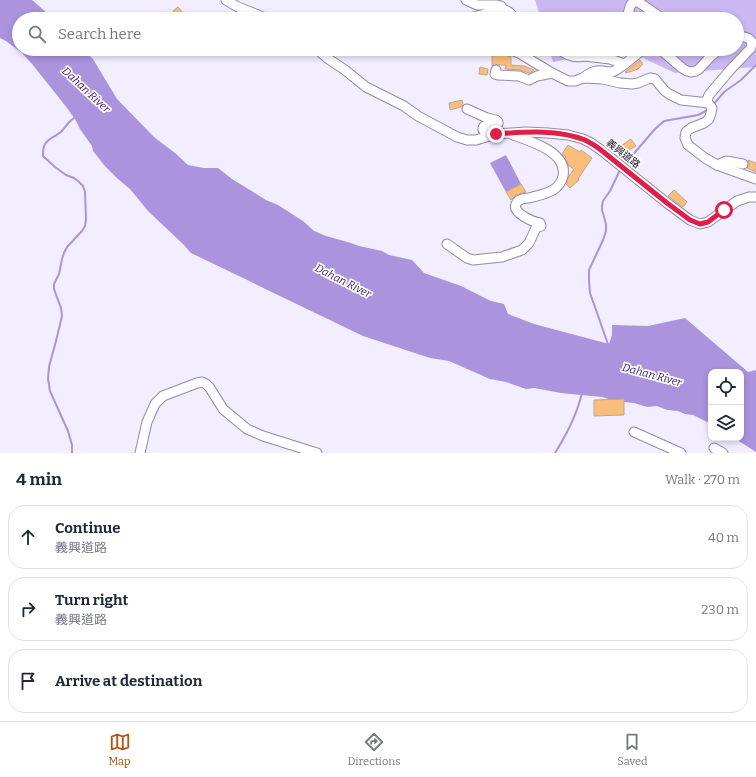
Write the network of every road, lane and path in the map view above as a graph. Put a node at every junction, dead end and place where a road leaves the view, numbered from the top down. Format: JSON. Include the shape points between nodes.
{"nodes":[{"id":1,"x":226,"y":0,"type":"edge"},
{"id":2,"x":466,"y":0,"type":"edge"},
{"id":3,"x":502,"y":9,"type":"junction"},
{"id":4,"x":250,"y":12,"type":"edge"},
{"id":5,"x":495,"y":12,"type":"edge"},
{"id":6,"x":510,"y":12,"type":"edge"},
{"id":7,"x":629,"y":12,"type":"edge"},
{"id":8,"x":653,"y":12,"type":"edge"},
{"id":9,"x":744,"y":37,"type":"edge"},
{"id":10,"x":744,"y":55,"type":"edge"},
{"id":11,"x":324,"y":56,"type":"edge"},
{"id":12,"x":524,"y":56,"type":"edge"},
{"id":13,"x":572,"y":56,"type":"edge"},
{"id":14,"x":585,"y":56,"type":"joint"},
{"id":15,"x":634,"y":56,"type":"edge"},
{"id":16,"x":668,"y":56,"type":"edge"},
{"id":17,"x":711,"y":56,"type":"edge"},
{"id":18,"x":743,"y":56,"type":"edge"},
{"id":19,"x":624,"y":64,"type":"junction"},
{"id":20,"x":496,"y":70,"type":"dead end"},
{"id":21,"x":552,"y":73,"type":"junction"},
{"id":22,"x":583,"y":78,"type":"junction"},
{"id":23,"x":708,"y":103,"type":"junction"},
{"id":24,"x":467,"y":108,"type":"dead end"},
{"id":25,"x":510,"y":133,"type":"junction"},
{"id":26,"x":743,"y":164,"type":"dead end"},
{"id":27,"x":717,"y":165,"type":"junction"},
{"id":28,"x":756,"y":179,"type":"edge"},
{"id":29,"x":756,"y":197,"type":"edge"},
{"id":30,"x":448,"y":244,"type":"dead end"},
{"id":31,"x":634,"y":432,"type":"dead end"},
{"id":32,"x":714,"y":448,"type":"dead end"},
{"id":33,"x":140,"y":453,"type":"edge"},
{"id":34,"x":317,"y":453,"type":"edge"},
{"id":35,"x":681,"y":453,"type":"edge"},
{"id":36,"x":723,"y":453,"type":"edge"}],
"edges":[{"from":1,"to":4,"type":"street"},
{"from":2,"to":3,"type":"street","via":[[477,5],[501,6]]},
{"from":3,"to":5,"type":"street"},
{"from":3,"to":6,"type":"street"},
{"from":7,"to":8,"type":"street","via":[[634,1]]},
{"from":9,"to":10,"type":"street","via":[[752,42],[751,48]]},
{"from":11,"to":25,"type":"street","name":"義興道路","via":[[366,87],[457,137],[476,140]]},
{"from":12,"to":21,"type":"street"},
{"from":13,"to":14,"type":"street"},
{"from":14,"to":19,"type":"street","via":[[610,59]]},
{"from":15,"to":19,"type":"street"},
{"from":16,"to":17,"type":"street","via":[[691,72],[699,69]]},
{"from":18,"to":23,"type":"street","via":[[709,95]]},
{"from":19,"to":22,"type":"street","via":[[612,72],[593,72]]},
{"from":20,"to":21,"type":"street","via":[[495,74],[498,75],[519,76],[529,80]]},
{"from":21,"to":22,"type":"street","via":[[568,81],[575,82]]},
{"from":22,"to":23,"type":"street","via":[[632,84],[650,78],[655,79],[664,90],[681,100]]},
{"from":23,"to":27,"type":"street","via":[[712,108],[709,119],[691,128],[686,132],[685,138],[688,145]]},
{"from":24,"to":25,"type":"street","via":[[498,122],[496,125],[484,126],[483,130],[505,129]]},
{"from":25,"to":29,"type":"street","name":"義興道路","via":[[568,135],[591,143],[667,203],[700,224],[708,222],[736,201]]},
{"from":25,"to":30,"type":"street","via":[[555,154],[564,169],[563,178],[554,189],[520,200],[515,206],[524,217],[541,226],[536,228],[529,243],[522,250],[502,257],[473,260]]},
{"from":26,"to":27,"type":"street","via":[[726,161]]},
{"from":27,"to":28,"type":"street"},
{"from":31,"to":35,"type":"street"},
{"from":32,"to":36,"type":"street"},
{"from":33,"to":34,"type":"street","via":[[154,404],[163,396],[202,382],[210,388],[223,409],[246,429]]}]}
